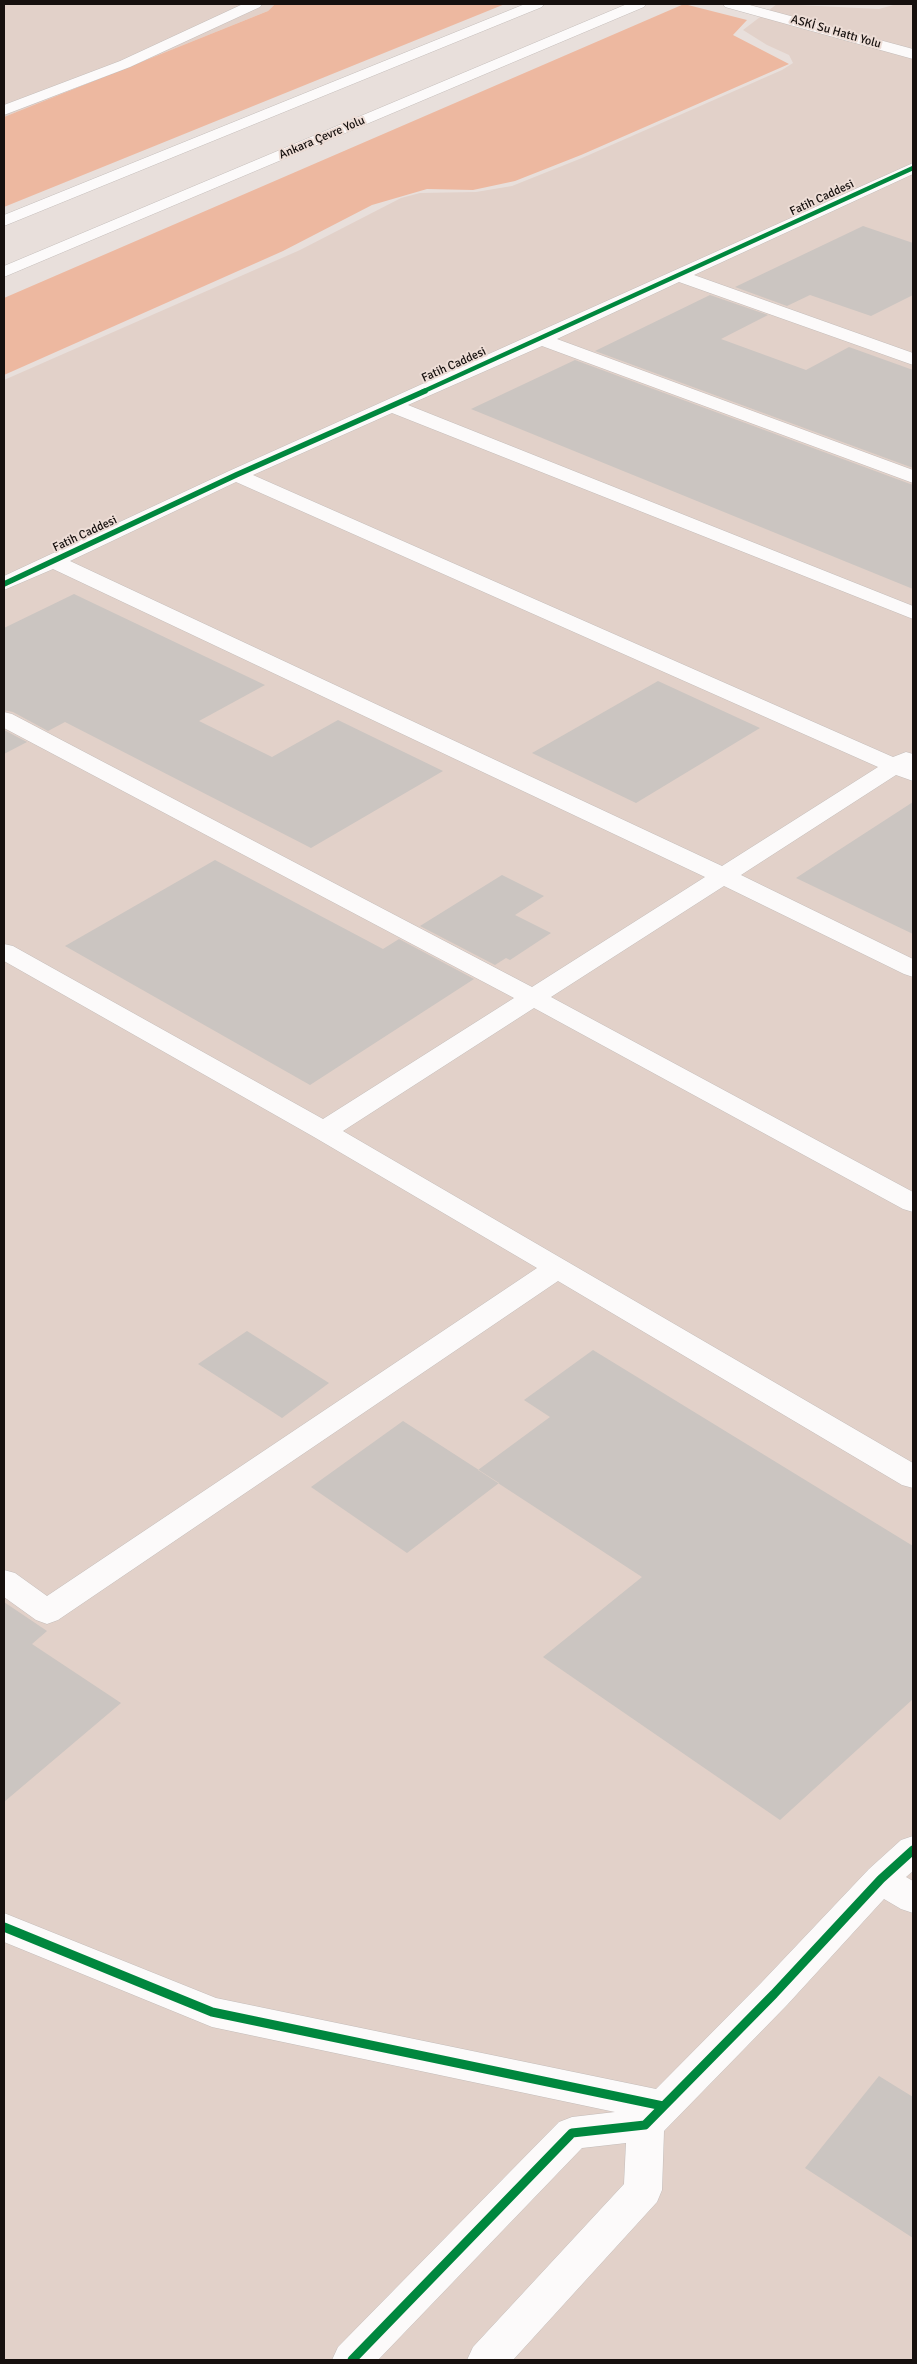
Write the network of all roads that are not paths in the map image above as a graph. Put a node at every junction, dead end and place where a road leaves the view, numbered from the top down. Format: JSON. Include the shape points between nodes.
{"nodes":[{"id":1,"x":255,"y":4,"type":"edge"},
{"id":2,"x":536,"y":4,"type":"edge"},
{"id":3,"x":639,"y":4,"type":"edge"},
{"id":4,"x":730,"y":4,"type":"edge"},
{"id":5,"x":913,"y":54,"type":"edge"},
{"id":6,"x":4,"y":110,"type":"edge"},
{"id":7,"x":913,"y":168,"type":"edge"},
{"id":8,"x":4,"y":221,"type":"edge"},
{"id":9,"x":4,"y":272,"type":"edge"},
{"id":10,"x":679,"y":276,"type":"junction"},
{"id":11,"x":541,"y":339,"type":"junction"},
{"id":12,"x":913,"y":359,"type":"edge"},
{"id":13,"x":392,"y":406,"type":"junction"},
{"id":14,"x":236,"y":475,"type":"junction"},
{"id":15,"x":913,"y":477,"type":"edge"},
{"id":16,"x":53,"y":561,"type":"junction"},
{"id":17,"x":4,"y":584,"type":"edge"},
{"id":18,"x":913,"y":613,"type":"edge"},
{"id":19,"x":4,"y":719,"type":"edge"},
{"id":20,"x":907,"y":765,"type":"edge"},
{"id":21,"x":725,"y":876,"type":"junction"},
{"id":22,"x":4,"y":951,"type":"edge"},
{"id":23,"x":913,"y":970,"type":"edge"},
{"id":24,"x":532,"y":997,"type":"junction"},
{"id":25,"x":324,"y":1131,"type":"junction"},
{"id":26,"x":913,"y":1203,"type":"edge"},
{"id":27,"x":557,"y":1268,"type":"junction"},
{"id":28,"x":913,"y":1477,"type":"edge"},
{"id":29,"x":4,"y":1581,"type":"edge"},
{"id":30,"x":913,"y":1850,"type":"edge"},
{"id":31,"x":882,"y":1879,"type":"junction"},
{"id":32,"x":913,"y":1899,"type":"edge"},
{"id":33,"x":4,"y":1927,"type":"edge"},
{"id":34,"x":654,"y":2116,"type":"junction"},
{"id":35,"x":352,"y":2360,"type":"edge"},
{"id":36,"x":487,"y":2360,"type":"edge"}],
"edges":[{"from":1,"to":6,"type":"main road","via":[[125,64]]},
{"from":2,"to":8,"type":"main road"},
{"from":3,"to":9,"type":"main road","name":"Ankara Çevre Yolu"},
{"from":4,"to":5,"type":"main road","name":"ASKİ Su Hattı Yolu"},
{"from":7,"to":10,"type":"main road","name":"Fatih Caddesi"},
{"from":10,"to":11,"type":"main road","name":"Fatih Caddesi"},
{"from":10,"to":12,"type":"main road"},
{"from":11,"to":13,"type":"main road","name":"Fatih Caddesi"},
{"from":11,"to":15,"type":"main road"},
{"from":13,"to":14,"type":"main road","name":"Fatih Caddesi"},
{"from":13,"to":18,"type":"main road"},
{"from":14,"to":16,"type":"main road","name":"Fatih Caddesi"},
{"from":14,"to":20,"type":"main road"},
{"from":16,"to":17,"type":"main road","name":"Fatih Caddesi"},
{"from":16,"to":21,"type":"main road"},
{"from":19,"to":24,"type":"main road"},
{"from":20,"to":21,"type":"main road"},
{"from":21,"to":23,"type":"main road"},
{"from":21,"to":24,"type":"main road"},
{"from":22,"to":25,"type":"main road"},
{"from":24,"to":25,"type":"main road"},
{"from":24,"to":26,"type":"main road"},
{"from":25,"to":27,"type":"main road"},
{"from":27,"to":28,"type":"main road"},
{"from":27,"to":29,"type":"main road","via":[[47,1612]]},
{"from":30,"to":31,"type":"main road"},
{"from":31,"to":32,"type":"main road"},
{"from":31,"to":34,"type":"main road"},
{"from":33,"to":34,"type":"main road","via":[[212,2012]]},
{"from":34,"to":35,"type":"main road","via":[[572,2133]]},
{"from":34,"to":36,"type":"main road","via":[[643,2190]]}]}
